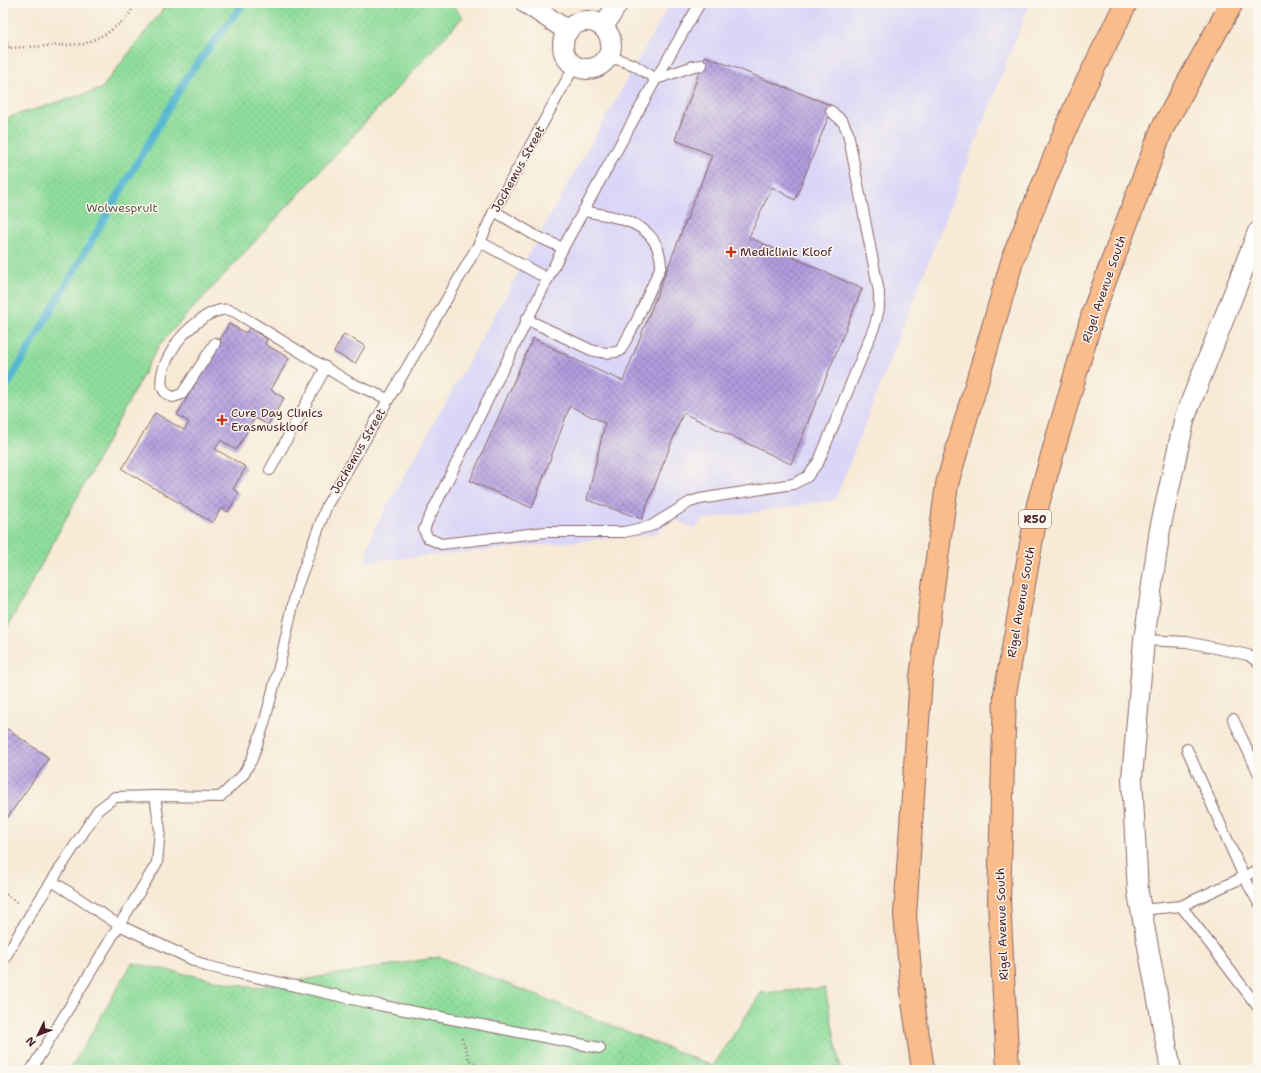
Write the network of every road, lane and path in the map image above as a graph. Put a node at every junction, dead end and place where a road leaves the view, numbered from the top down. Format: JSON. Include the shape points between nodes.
{"nodes":[{"id":1,"x":136,"y":3,"type":"edge"},
{"id":2,"x":526,"y":3,"type":"edge"},
{"id":3,"x":618,"y":3,"type":"edge"},
{"id":4,"x":700,"y":3,"type":"edge"},
{"id":5,"x":1126,"y":3,"type":"edge"},
{"id":6,"x":1232,"y":3,"type":"edge"},
{"id":7,"x":603,"y":27,"type":"junction"},
{"id":8,"x":568,"y":31,"type":"junction"},
{"id":9,"x":3,"y":36,"type":"edge"},
{"id":10,"x":3,"y":47,"type":"edge"},
{"id":11,"x":10,"y":48,"type":"junction"},
{"id":12,"x":608,"y":56,"type":"junction"},
{"id":13,"x":575,"y":65,"type":"junction"},
{"id":14,"x":702,"y":65,"type":"dead end"},
{"id":15,"x":656,"y":79,"type":"junction"},
{"id":16,"x":831,"y":111,"type":"dead end"},
{"id":17,"x":494,"y":211,"type":"junction"},
{"id":18,"x":583,"y":211,"type":"junction"},
{"id":19,"x":1258,"y":232,"type":"edge"},
{"id":20,"x":480,"y":242,"type":"junction"},
{"id":21,"x":563,"y":248,"type":"junction"},
{"id":22,"x":548,"y":279,"type":"junction"},
{"id":23,"x":526,"y":319,"type":"junction"},
{"id":24,"x":215,"y":342,"type":"dead end"},
{"id":25,"x":326,"y":367,"type":"junction"},
{"id":26,"x":388,"y":399,"type":"junction"},
{"id":27,"x":270,"y":470,"type":"dead end"},
{"id":28,"x":1144,"y":640,"type":"junction"},
{"id":29,"x":1258,"y":662,"type":"edge"},
{"id":30,"x":1233,"y":719,"type":"dead end"},
{"id":31,"x":1187,"y":749,"type":"dead end"},
{"id":32,"x":1258,"y":772,"type":"edge"},
{"id":33,"x":155,"y":796,"type":"junction"},
{"id":34,"x":1258,"y":869,"type":"edge"},
{"id":35,"x":1244,"y":877,"type":"junction"},
{"id":36,"x":52,"y":881,"type":"junction"},
{"id":37,"x":1258,"y":902,"type":"edge"},
{"id":38,"x":1181,"y":906,"type":"junction"},
{"id":39,"x":1142,"y":910,"type":"junction"},
{"id":40,"x":119,"y":925,"type":"junction"},
{"id":41,"x":3,"y":961,"type":"edge"},
{"id":42,"x":1258,"y":1007,"type":"edge"},
{"id":43,"x":456,"y":1020,"type":"junction"},
{"id":44,"x":600,"y":1048,"type":"dead end"},
{"id":45,"x":31,"y":1070,"type":"edge"},
{"id":46,"x":484,"y":1070,"type":"edge"},
{"id":47,"x":923,"y":1070,"type":"edge"},
{"id":48,"x":1008,"y":1070,"type":"edge"},
{"id":49,"x":1171,"y":1070,"type":"edge"}],
"edges":[{"from":1,"to":11,"type":"path","via":[[127,18],[106,34],[84,44]]},
{"from":2,"to":8,"type":"street"},
{"from":3,"to":7,"type":"street"},
{"from":4,"to":15,"type":"lane"},
{"from":5,"to":47,"type":"main road","via":[[1078,100],[1014,255],[947,484],[921,678],[905,915],[913,1002]]},
{"from":6,"to":48,"type":"main road","name":"Rigel Avenue South","number":"R50","via":[[1162,129],[1094,310],[1038,504],[1004,694],[999,901]]},
{"from":7,"to":8,"type":"street","via":[[596,22],[588,21],[574,25]]},
{"from":7,"to":12,"type":"street","via":[[611,40]]},
{"from":8,"to":13,"type":"street","via":[[564,45],[565,53]]},
{"from":9,"to":11,"type":"path"},
{"from":10,"to":11,"type":"path"},
{"from":12,"to":13,"type":"street","via":[[604,62],[590,68]]},
{"from":12,"to":15,"type":"lane","via":[[634,66]]},
{"from":13,"to":17,"type":"lane","name":"Jochemus Street"},
{"from":14,"to":15,"type":"lane"},
{"from":15,"to":18,"type":"lane"},
{"from":16,"to":23,"type":"lane","via":[[843,122],[848,133],[880,308],[819,461],[803,480],[794,484],[700,499],[690,502],[651,526],[624,532],[546,532],[441,544],[433,542],[424,530],[427,522]]},
{"from":17,"to":20,"type":"lane","name":"Jochemus Street"},
{"from":17,"to":21,"type":"lane","via":[[536,236]]},
{"from":18,"to":21,"type":"lane"},
{"from":18,"to":23,"type":"lane","via":[[631,223],[648,233],[656,243],[661,266],[630,333],[620,351],[602,353]]},
{"from":19,"to":28,"type":"street","via":[[1185,417],[1160,529]]},
{"from":20,"to":22,"type":"lane"},
{"from":20,"to":26,"type":"lane","name":"Jochemus Street"},
{"from":21,"to":22,"type":"lane"},
{"from":22,"to":23,"type":"lane"},
{"from":24,"to":25,"type":"lane","via":[[182,394],[173,397],[166,393],[161,382],[163,372],[178,341],[203,318],[222,309],[236,312]]},
{"from":25,"to":26,"type":"lane","via":[[349,382]]},
{"from":25,"to":27,"type":"lane"},
{"from":26,"to":33,"type":"lane","name":"Jochemus Street","via":[[327,505],[297,587],[264,724],[243,775],[220,797]]},
{"from":28,"to":29,"type":"lane","via":[[1188,642],[1248,655]]},
{"from":28,"to":39,"type":"street","via":[[1132,778],[1138,893]]},
{"from":30,"to":32,"type":"lane"},
{"from":31,"to":35,"type":"lane"},
{"from":33,"to":36,"type":"lane","name":"Jochemus Street","via":[[115,797],[98,810]]},
{"from":33,"to":40,"type":"lane","via":[[160,830],[157,863]]},
{"from":34,"to":35,"type":"lane"},
{"from":35,"to":37,"type":"lane"},
{"from":35,"to":38,"type":"lane"},
{"from":36,"to":40,"type":"lane"},
{"from":36,"to":41,"type":"lane","name":"Jochemus Street"},
{"from":38,"to":39,"type":"lane"},
{"from":38,"to":42,"type":"lane"},
{"from":39,"to":49,"type":"street"},
{"from":40,"to":43,"type":"lane","via":[[206,966]]},
{"from":40,"to":45,"type":"lane"},
{"from":43,"to":44,"type":"lane"},
{"from":43,"to":46,"type":"path","via":[[469,1060]]}]}
